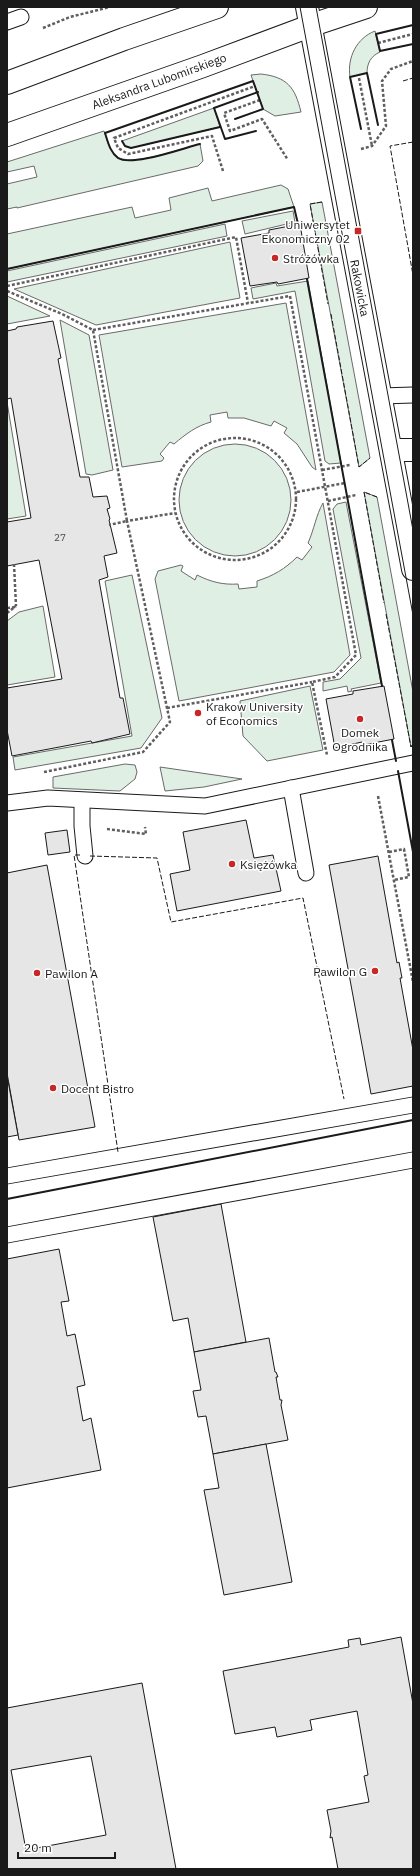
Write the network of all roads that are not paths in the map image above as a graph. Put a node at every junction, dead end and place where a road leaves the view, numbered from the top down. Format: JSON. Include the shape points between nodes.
{"nodes":[{"id":1,"x":217,"y":7,"type":"edge"},
{"id":2,"x":366,"y":7,"type":"edge"},
{"id":3,"x":309,"y":16,"type":"edge"},
{"id":4,"x":7,"y":83,"type":"edge"},
{"id":5,"x":7,"y":135,"type":"edge"},
{"id":6,"x":413,"y":395,"type":"edge"},
{"id":7,"x":381,"y":396,"type":"junction"},
{"id":8,"x":391,"y":450,"type":"junction"},
{"id":9,"x":413,"y":450,"type":"edge"},
{"id":10,"x":413,"y":569,"type":"edge"},
{"id":11,"x":413,"y":763,"type":"edge"},
{"id":12,"x":291,"y":788,"type":"junction"},
{"id":13,"x":82,"y":801,"type":"junction"},
{"id":14,"x":7,"y":803,"type":"edge"},
{"id":15,"x":85,"y":856,"type":"dead end"},
{"id":16,"x":306,"y":873,"type":"dead end"},
{"id":17,"x":413,"y":1105,"type":"edge"},
{"id":18,"x":413,"y":1160,"type":"edge"},
{"id":19,"x":7,"y":1176,"type":"edge"},
{"id":20,"x":7,"y":1235,"type":"edge"}],
"edges":[{"from":1,"to":4,"type":"main road"},
{"from":2,"to":3,"type":"main road","name":"Aleksandra Lubomirskiego"},
{"from":3,"to":5,"type":"main road","name":"Aleksandra Lubomirskiego","via":[[203,66]]},
{"from":3,"to":7,"type":"main road","name":"Rakowicka"},
{"from":6,"to":7,"type":"lane"},
{"from":7,"to":8,"type":"main road","name":"Rakowicka"},
{"from":8,"to":9,"type":"main road"},
{"from":8,"to":10,"type":"main road","name":"Rakowicka"},
{"from":11,"to":12,"type":"lane"},
{"from":12,"to":13,"type":"lane","via":[[205,806]]},
{"from":12,"to":16,"type":"lane"},
{"from":13,"to":14,"type":"lane","via":[[48,798]]},
{"from":13,"to":15,"type":"lane"},
{"from":17,"to":19,"type":"lane"},
{"from":18,"to":20,"type":"lane"}]}
